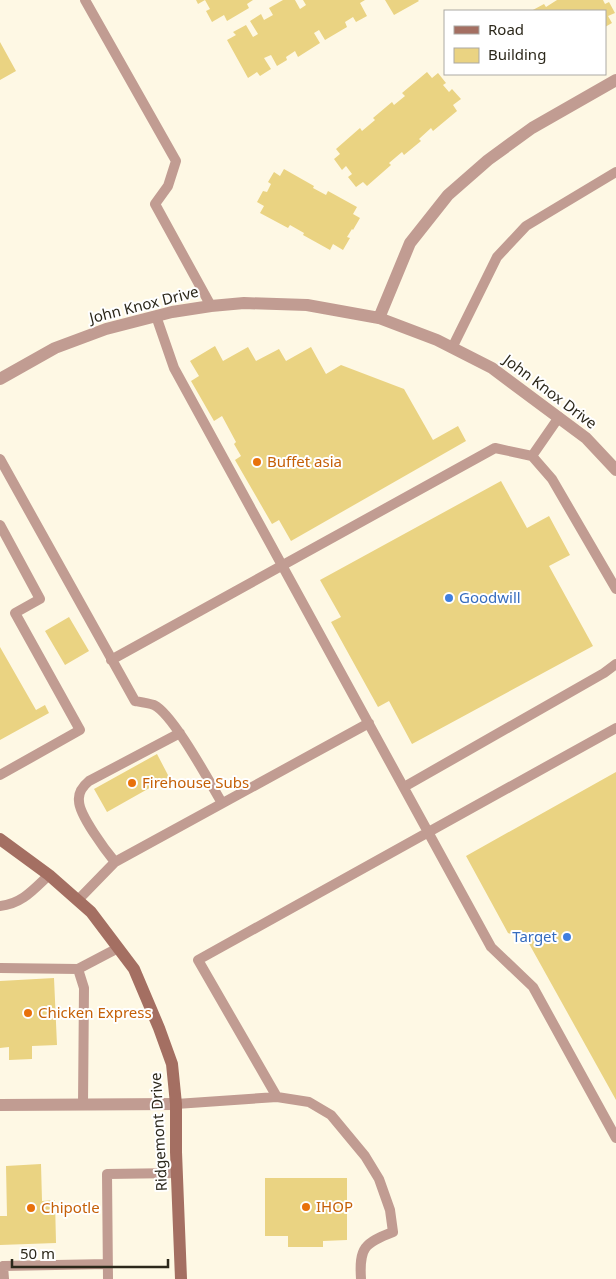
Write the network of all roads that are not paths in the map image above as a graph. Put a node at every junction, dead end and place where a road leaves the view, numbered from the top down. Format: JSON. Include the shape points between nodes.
{"nodes":[{"id":1,"x":84,"y":0,"type":"edge"},
{"id":2,"x":616,"y":80,"type":"edge"},
{"id":3,"x":616,"y":172,"type":"edge"},
{"id":4,"x":211,"y":306,"type":"junction"},
{"id":5,"x":156,"y":316,"type":"junction"},
{"id":6,"x":379,"y":318,"type":"junction"},
{"id":7,"x":452,"y":348,"type":"junction"},
{"id":8,"x":0,"y":379,"type":"edge"},
{"id":9,"x":559,"y":417,"type":"junction"},
{"id":10,"x":532,"y":456,"type":"junction"},
{"id":11,"x":0,"y":459,"type":"edge"},
{"id":12,"x":614,"y":465,"type":"edge"},
{"id":13,"x":0,"y":525,"type":"edge"},
{"id":14,"x":283,"y":566,"type":"junction"},
{"id":15,"x":616,"y":589,"type":"edge"},
{"id":16,"x":111,"y":660,"type":"junction"},
{"id":17,"x":616,"y":664,"type":"edge"},
{"id":18,"x":368,"y":723,"type":"junction"},
{"id":19,"x":616,"y":728,"type":"edge"},
{"id":20,"x":180,"y":733,"type":"junction"},
{"id":21,"x":0,"y":775,"type":"edge"},
{"id":22,"x":404,"y":787,"type":"junction"},
{"id":23,"x":222,"y":803,"type":"junction"},
{"id":24,"x":428,"y":832,"type":"junction"},
{"id":25,"x":0,"y":839,"type":"edge"},
{"id":26,"x":115,"y":862,"type":"junction"},
{"id":27,"x":49,"y":874,"type":"junction"},
{"id":28,"x":78,"y":900,"type":"junction"},
{"id":29,"x":0,"y":906,"type":"edge"},
{"id":30,"x":118,"y":948,"type":"junction"},
{"id":31,"x":0,"y":968,"type":"edge"},
{"id":32,"x":78,"y":969,"type":"junction"},
{"id":33,"x":277,"y":1097,"type":"junction"},
{"id":34,"x":176,"y":1104,"type":"junction"},
{"id":35,"x":0,"y":1105,"type":"edge"},
{"id":36,"x":83,"y":1105,"type":"junction"},
{"id":37,"x":616,"y":1138,"type":"edge"},
{"id":38,"x":177,"y":1173,"type":"junction"},
{"id":39,"x":2,"y":1263,"type":"edge"},
{"id":40,"x":108,"y":1264,"type":"junction"},
{"id":41,"x":4,"y":1279,"type":"edge"},
{"id":42,"x":108,"y":1279,"type":"edge"},
{"id":43,"x":181,"y":1279,"type":"edge"},
{"id":44,"x":360,"y":1279,"type":"edge"}],
"edges":[{"from":1,"to":4,"type":"lane","via":[[176,162],[168,186],[155,204]]},
{"from":2,"to":6,"type":"street","via":[[532,128],[448,195],[410,243]]},
{"from":3,"to":7,"type":"lane","via":[[526,226],[497,257]]},
{"from":4,"to":5,"type":"street","name":"John Knox Drive"},
{"from":4,"to":6,"type":"street","name":"John Knox Drive","via":[[244,303],[307,305]]},
{"from":5,"to":8,"type":"street","name":"John Knox Drive","via":[[106,329],[55,348]]},
{"from":5,"to":14,"type":"lane","via":[[174,368]]},
{"from":6,"to":7,"type":"street","name":"John Knox Drive"},
{"from":7,"to":9,"type":"street","name":"John Knox Drive","via":[[492,368]]},
{"from":9,"to":10,"type":"lane"},
{"from":9,"to":12,"type":"street","name":"John Knox Drive"},
{"from":10,"to":14,"type":"lane","via":[[496,448]]},
{"from":10,"to":15,"type":"lane","via":[[552,479]]},
{"from":11,"to":16,"type":"lane"},
{"from":13,"to":21,"type":"lane","via":[[40,599],[15,613],[80,730]]},
{"from":14,"to":16,"type":"lane"},
{"from":14,"to":18,"type":"lane"},
{"from":16,"to":20,"type":"lane","via":[[135,701],[155,705]]},
{"from":17,"to":22,"type":"lane"},
{"from":18,"to":22,"type":"lane"},
{"from":18,"to":23,"type":"lane"},
{"from":19,"to":24,"type":"lane"},
{"from":20,"to":23,"type":"lane"},
{"from":20,"to":26,"type":"lane","via":[[84,785],[78,802],[99,842]]},
{"from":22,"to":24,"type":"lane"},
{"from":23,"to":26,"type":"lane"},
{"from":24,"to":33,"type":"lane","via":[[198,960]]},
{"from":24,"to":37,"type":"lane","via":[[491,947],[533,988]]},
{"from":25,"to":27,"type":"street","name":"Ridgemont Drive"},
{"from":26,"to":28,"type":"lane"},
{"from":27,"to":28,"type":"street","name":"Ridgemont Drive"},
{"from":27,"to":29,"type":"lane","via":[[22,900]]},
{"from":28,"to":30,"type":"street","name":"Ridgemont Drive"},
{"from":30,"to":32,"type":"lane"},
{"from":30,"to":34,"type":"street","name":"Ridgemont Drive","via":[[134,969],[159,1028],[172,1064]]},
{"from":31,"to":32,"type":"lane"},
{"from":32,"to":36,"type":"lane","via":[[84,988]]},
{"from":33,"to":34,"type":"lane"},
{"from":33,"to":44,"type":"lane","via":[[309,1102],[331,1115],[365,1156],[379,1179],[390,1210],[393,1232],[365,1247],[360,1260]]},
{"from":34,"to":36,"type":"street"},
{"from":34,"to":38,"type":"street","name":"Ridgemont Drive"},
{"from":35,"to":36,"type":"street"},
{"from":38,"to":40,"type":"lane","via":[[106,1174]]},
{"from":38,"to":43,"type":"street","name":"Ridgemont Drive"},
{"from":39,"to":40,"type":"lane"},
{"from":39,"to":41,"type":"lane"},
{"from":40,"to":42,"type":"lane"}]}
